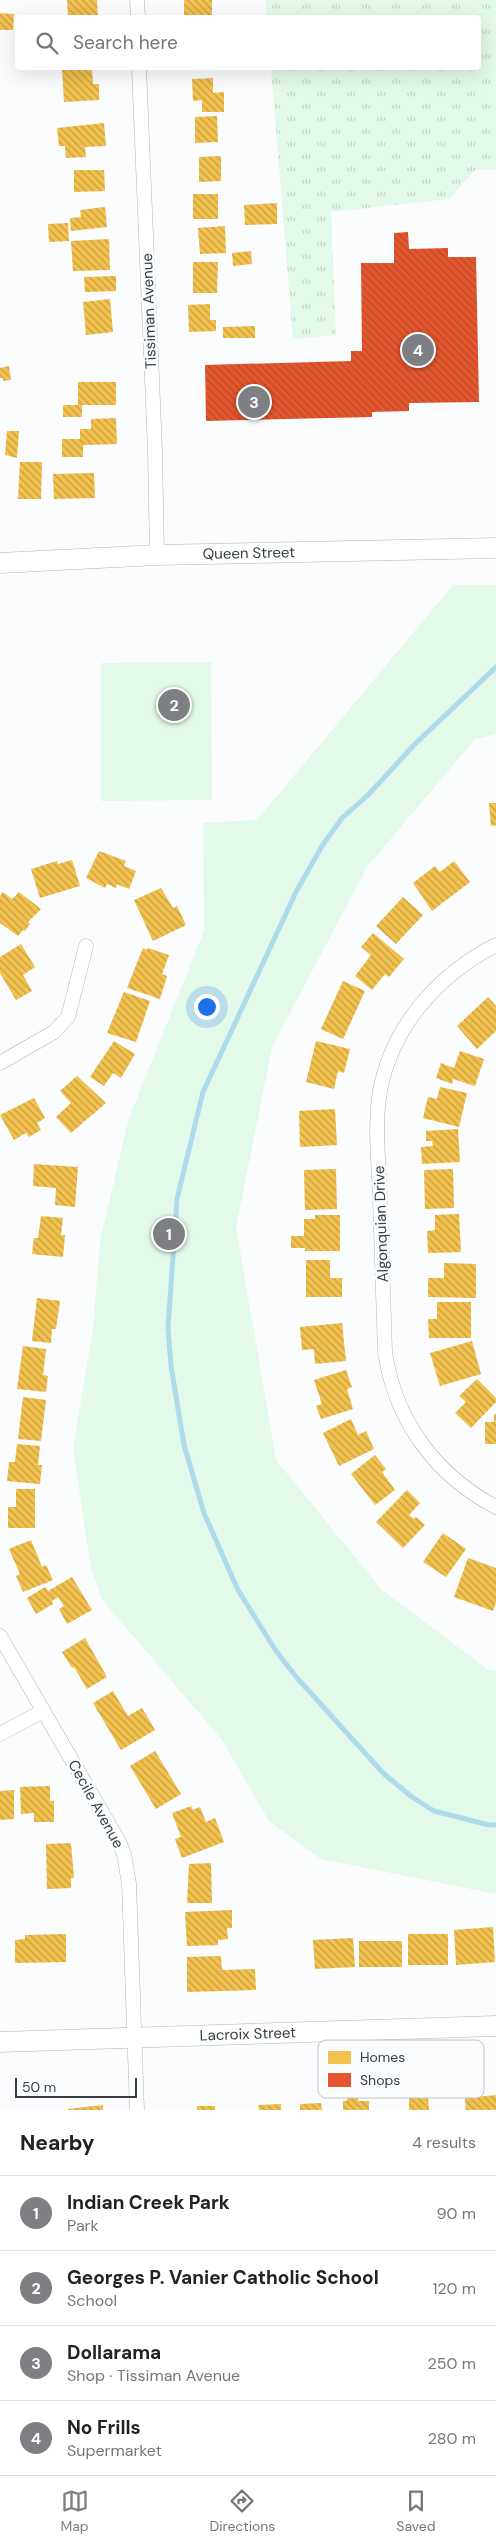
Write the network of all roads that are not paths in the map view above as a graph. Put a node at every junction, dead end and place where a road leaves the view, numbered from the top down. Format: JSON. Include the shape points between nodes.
{"nodes":[{"id":1,"x":137,"y":0,"type":"edge"},
{"id":2,"x":138,"y":15,"type":"edge"},
{"id":3,"x":139,"y":70,"type":"edge"},
{"id":4,"x":496,"y":548,"type":"edge"},
{"id":5,"x":157,"y":555,"type":"junction"},
{"id":6,"x":0,"y":563,"type":"edge"},
{"id":7,"x":496,"y":945,"type":"edge"},
{"id":8,"x":86,"y":946,"type":"dead end"},
{"id":9,"x":0,"y":1063,"type":"edge"},
{"id":10,"x":496,"y":1507,"type":"edge"},
{"id":11,"x":0,"y":1636,"type":"edge"},
{"id":12,"x":43,"y":1710,"type":"junction"},
{"id":13,"x":0,"y":1734,"type":"edge"},
{"id":14,"x":496,"y":2026,"type":"edge"},
{"id":15,"x":134,"y":2038,"type":"junction"},
{"id":16,"x":0,"y":2042,"type":"edge"},
{"id":17,"x":137,"y":2110,"type":"edge"}],
"edges":[{"from":1,"to":2,"type":"street"},
{"from":3,"to":5,"type":"street","name":"Tissiman Avenue","via":[[156,452]]},
{"from":4,"to":5,"type":"street","name":"Queen Street"},
{"from":5,"to":6,"type":"street","name":"Queen Street"},
{"from":7,"to":10,"type":"street","name":"Algonquian Drive","via":[[452,972],[409,1021],[395,1042],[387,1064],[378,1116],[384,1352],[388,1373],[404,1415],[422,1446],[451,1477]]},
{"from":8,"to":9,"type":"street","via":[[72,1006],[62,1025]]},
{"from":11,"to":12,"type":"street","name":"Cecile Avenue"},
{"from":12,"to":13,"type":"street"},
{"from":12,"to":15,"type":"street","name":"Cecile Avenue","via":[[124,1854],[129,1884]]},
{"from":14,"to":15,"type":"street","name":"Lacroix Street"},
{"from":15,"to":16,"type":"street","name":"Lacroix Street"},
{"from":15,"to":17,"type":"street","name":"Cecile Avenue"}]}
